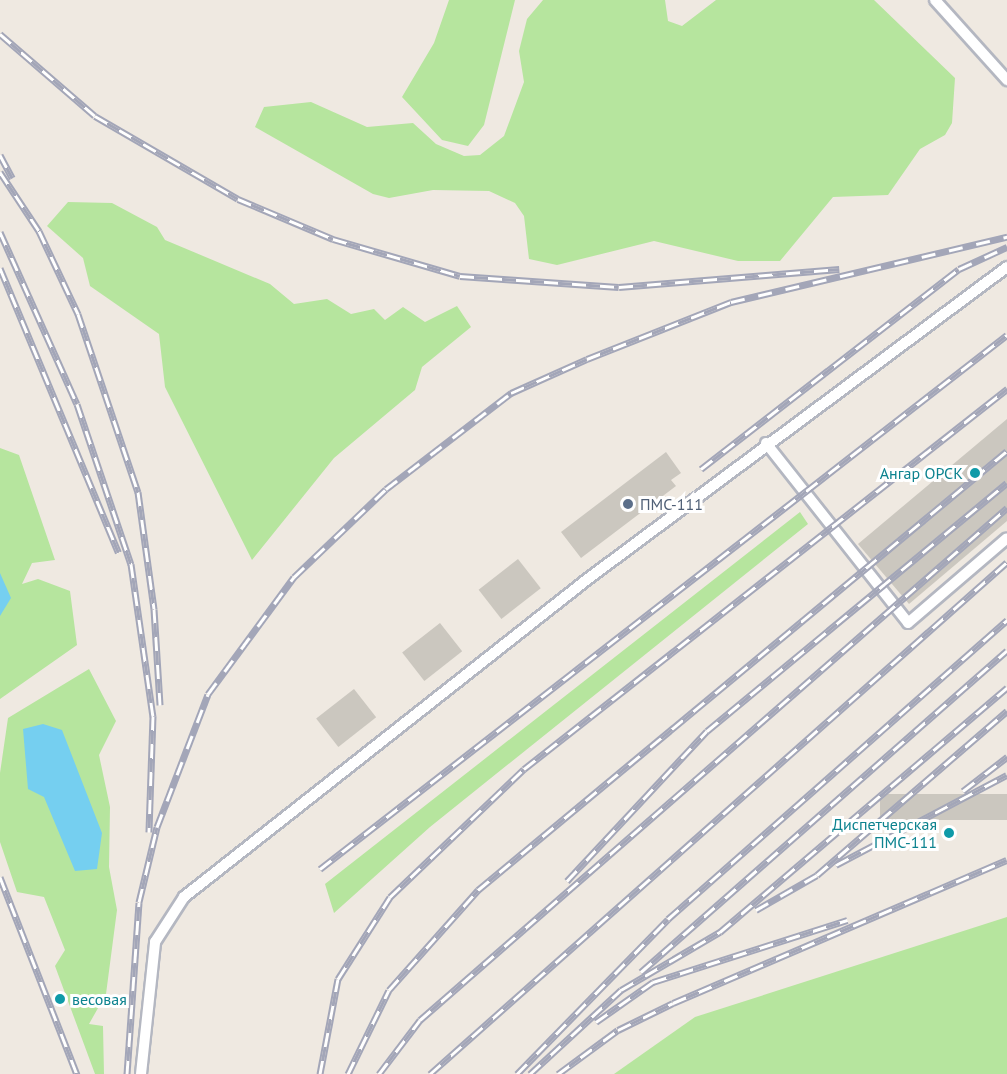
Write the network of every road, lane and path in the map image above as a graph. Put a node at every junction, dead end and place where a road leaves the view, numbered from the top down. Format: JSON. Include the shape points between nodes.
{"nodes":[{"id":1,"x":935,"y":0,"type":"edge"},
{"id":2,"x":1007,"y":80,"type":"edge"},
{"id":3,"x":1007,"y":267,"type":"edge"},
{"id":4,"x":766,"y":443,"type":"junction"},
{"id":5,"x":1007,"y":538,"type":"edge"},
{"id":6,"x":141,"y":1074,"type":"edge"}],
"edges":[{"from":1,"to":2,"type":"lane"},
{"from":3,"to":4,"type":"lane"},
{"from":4,"to":5,"type":"lane","via":[[908,623]]},
{"from":4,"to":6,"type":"lane","via":[[184,897],[155,942]]}]}
